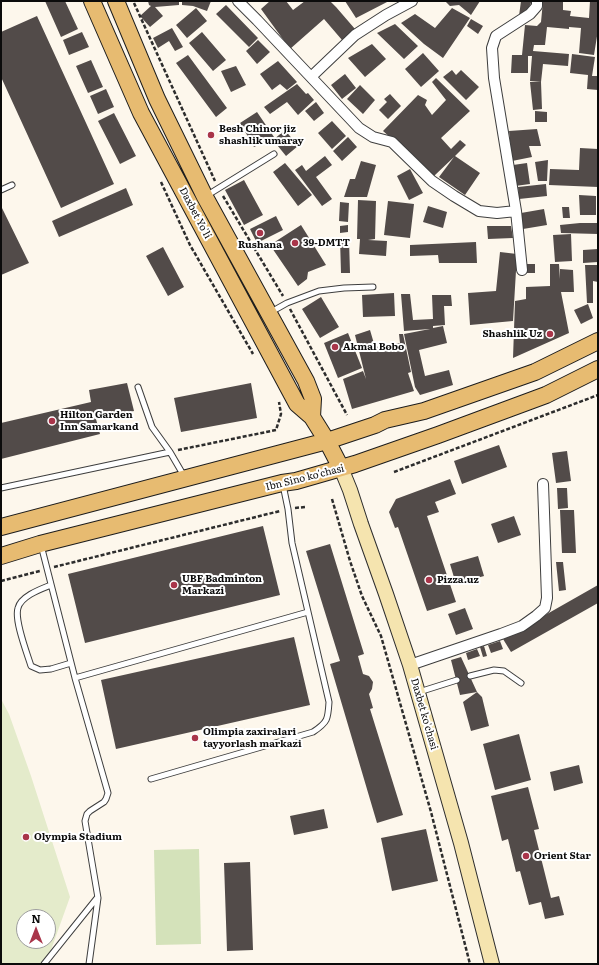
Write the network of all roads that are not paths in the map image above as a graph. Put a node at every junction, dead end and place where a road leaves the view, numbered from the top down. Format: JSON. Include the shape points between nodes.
{"nodes":[{"id":1,"x":92,"y":1,"type":"edge"},
{"id":2,"x":116,"y":1,"type":"edge"},
{"id":3,"x":238,"y":1,"type":"edge"},
{"id":4,"x":412,"y":1,"type":"edge"},
{"id":5,"x":538,"y":1,"type":"edge"},
{"id":6,"x":311,"y":77,"type":"junction"},
{"id":7,"x":274,"y":154,"type":"dead end"},
{"id":8,"x":12,"y":185,"type":"dead end"},
{"id":9,"x":1,"y":190,"type":"edge"},
{"id":10,"x":212,"y":193,"type":"junction"},
{"id":11,"x":516,"y":211,"type":"junction"},
{"id":12,"x":522,"y":270,"type":"dead end"},
{"id":13,"x":373,"y":287,"type":"dead end"},
{"id":14,"x":269,"y":313,"type":"junction"},
{"id":15,"x":598,"y":341,"type":"edge"},
{"id":16,"x":598,"y":369,"type":"edge"},
{"id":17,"x":138,"y":387,"type":"dead end"},
{"id":18,"x":312,"y":417,"type":"junction"},
{"id":19,"x":327,"y":441,"type":"junction"},
{"id":20,"x":170,"y":452,"type":"junction"},
{"id":21,"x":341,"y":468,"type":"junction"},
{"id":22,"x":186,"y":478,"type":"junction"},
{"id":23,"x":282,"y":483,"type":"junction"},
{"id":24,"x":543,"y":484,"type":"dead end"},
{"id":25,"x":1,"y":488,"type":"edge"},
{"id":26,"x":1,"y":527,"type":"edge"},
{"id":27,"x":40,"y":544,"type":"junction"},
{"id":28,"x":1,"y":556,"type":"edge"},
{"id":29,"x":51,"y":585,"type":"junction"},
{"id":30,"x":308,"y":612,"type":"junction"},
{"id":31,"x":71,"y":663,"type":"junction"},
{"id":32,"x":410,"y":666,"type":"junction"},
{"id":33,"x":470,"y":676,"type":"dead end"},
{"id":34,"x":75,"y":678,"type":"junction"},
{"id":35,"x":456,"y":680,"type":"dead end"},
{"id":36,"x":521,"y":683,"type":"dead end"},
{"id":37,"x":418,"y":692,"type":"junction"},
{"id":38,"x":151,"y":779,"type":"dead end"},
{"id":39,"x":98,"y":898,"type":"junction"},
{"id":40,"x":44,"y":964,"type":"edge"},
{"id":41,"x":89,"y":964,"type":"edge"},
{"id":42,"x":492,"y":964,"type":"edge"}],
"edges":[{"from":1,"to":18,"type":"main road","name":"Daxbet Yo'li","via":[[141,112],[297,404]]},
{"from":2,"to":10,"type":"main road","name":"Daxbet Yo'li","via":[[157,99]]},
{"from":3,"to":6,"type":"street"},
{"from":4,"to":6,"type":"street","via":[[355,35]]},
{"from":5,"to":11,"type":"street","via":[[530,14],[496,36],[492,48],[494,78]]},
{"from":6,"to":11,"type":"street","via":[[359,128],[373,137],[392,142],[432,181],[454,196],[479,211]]},
{"from":7,"to":10,"type":"lane"},
{"from":8,"to":9,"type":"lane"},
{"from":10,"to":14,"type":"main road","name":"Daxbet Yo'li"},
{"from":11,"to":12,"type":"street"},
{"from":13,"to":14,"type":"lane","via":[[319,291]]},
{"from":14,"to":18,"type":"main road","name":"Daxbet Yo'li","via":[[306,381],[313,399]]},
{"from":15,"to":19,"type":"main road","via":[[535,372],[424,411],[385,420]]},
{"from":16,"to":21,"type":"main road","name":"Ibn Sino ko'chasi","via":[[546,395]]},
{"from":17,"to":20,"type":"lane","via":[[152,426]]},
{"from":18,"to":19,"type":"main road","name":"Daxbet Yo'li"},
{"from":19,"to":21,"type":"main road","name":"Daxbet Yo'li"},
{"from":19,"to":22,"type":"main road"},
{"from":20,"to":22,"type":"lane"},
{"from":20,"to":25,"type":"lane"},
{"from":21,"to":23,"type":"main road","name":"Ibn Sino ko'chasi"},
{"from":21,"to":32,"type":"main road","name":"Daxbet ko'chasi"},
{"from":22,"to":26,"type":"main road"},
{"from":23,"to":27,"type":"main road","name":"Ibn Sino ko'chasi"},
{"from":23,"to":30,"type":"lane","via":[[292,543]]},
{"from":24,"to":32,"type":"street","via":[[547,598],[545,608],[522,626]]},
{"from":27,"to":28,"type":"main road","name":"Ibn Sino ko'chasi"},
{"from":27,"to":29,"type":"lane"},
{"from":29,"to":31,"type":"lane"},
{"from":29,"to":31,"type":"lane","via":[[24,599],[18,608],[17,621],[31,666],[40,670]]},
{"from":30,"to":34,"type":"lane"},
{"from":30,"to":38,"type":"lane","via":[[329,702],[328,717],[324,725],[313,732]]},
{"from":31,"to":34,"type":"lane"},
{"from":32,"to":37,"type":"main road","name":"Daxbet ko'chasi"},
{"from":33,"to":36,"type":"lane","via":[[494,670],[504,671]]},
{"from":34,"to":39,"type":"lane","via":[[108,793],[104,802],[87,814],[85,821]]},
{"from":35,"to":37,"type":"lane"},
{"from":37,"to":42,"type":"main road","name":"Daxbet ko'chasi"},
{"from":39,"to":40,"type":"lane"},
{"from":39,"to":41,"type":"lane"}]}
